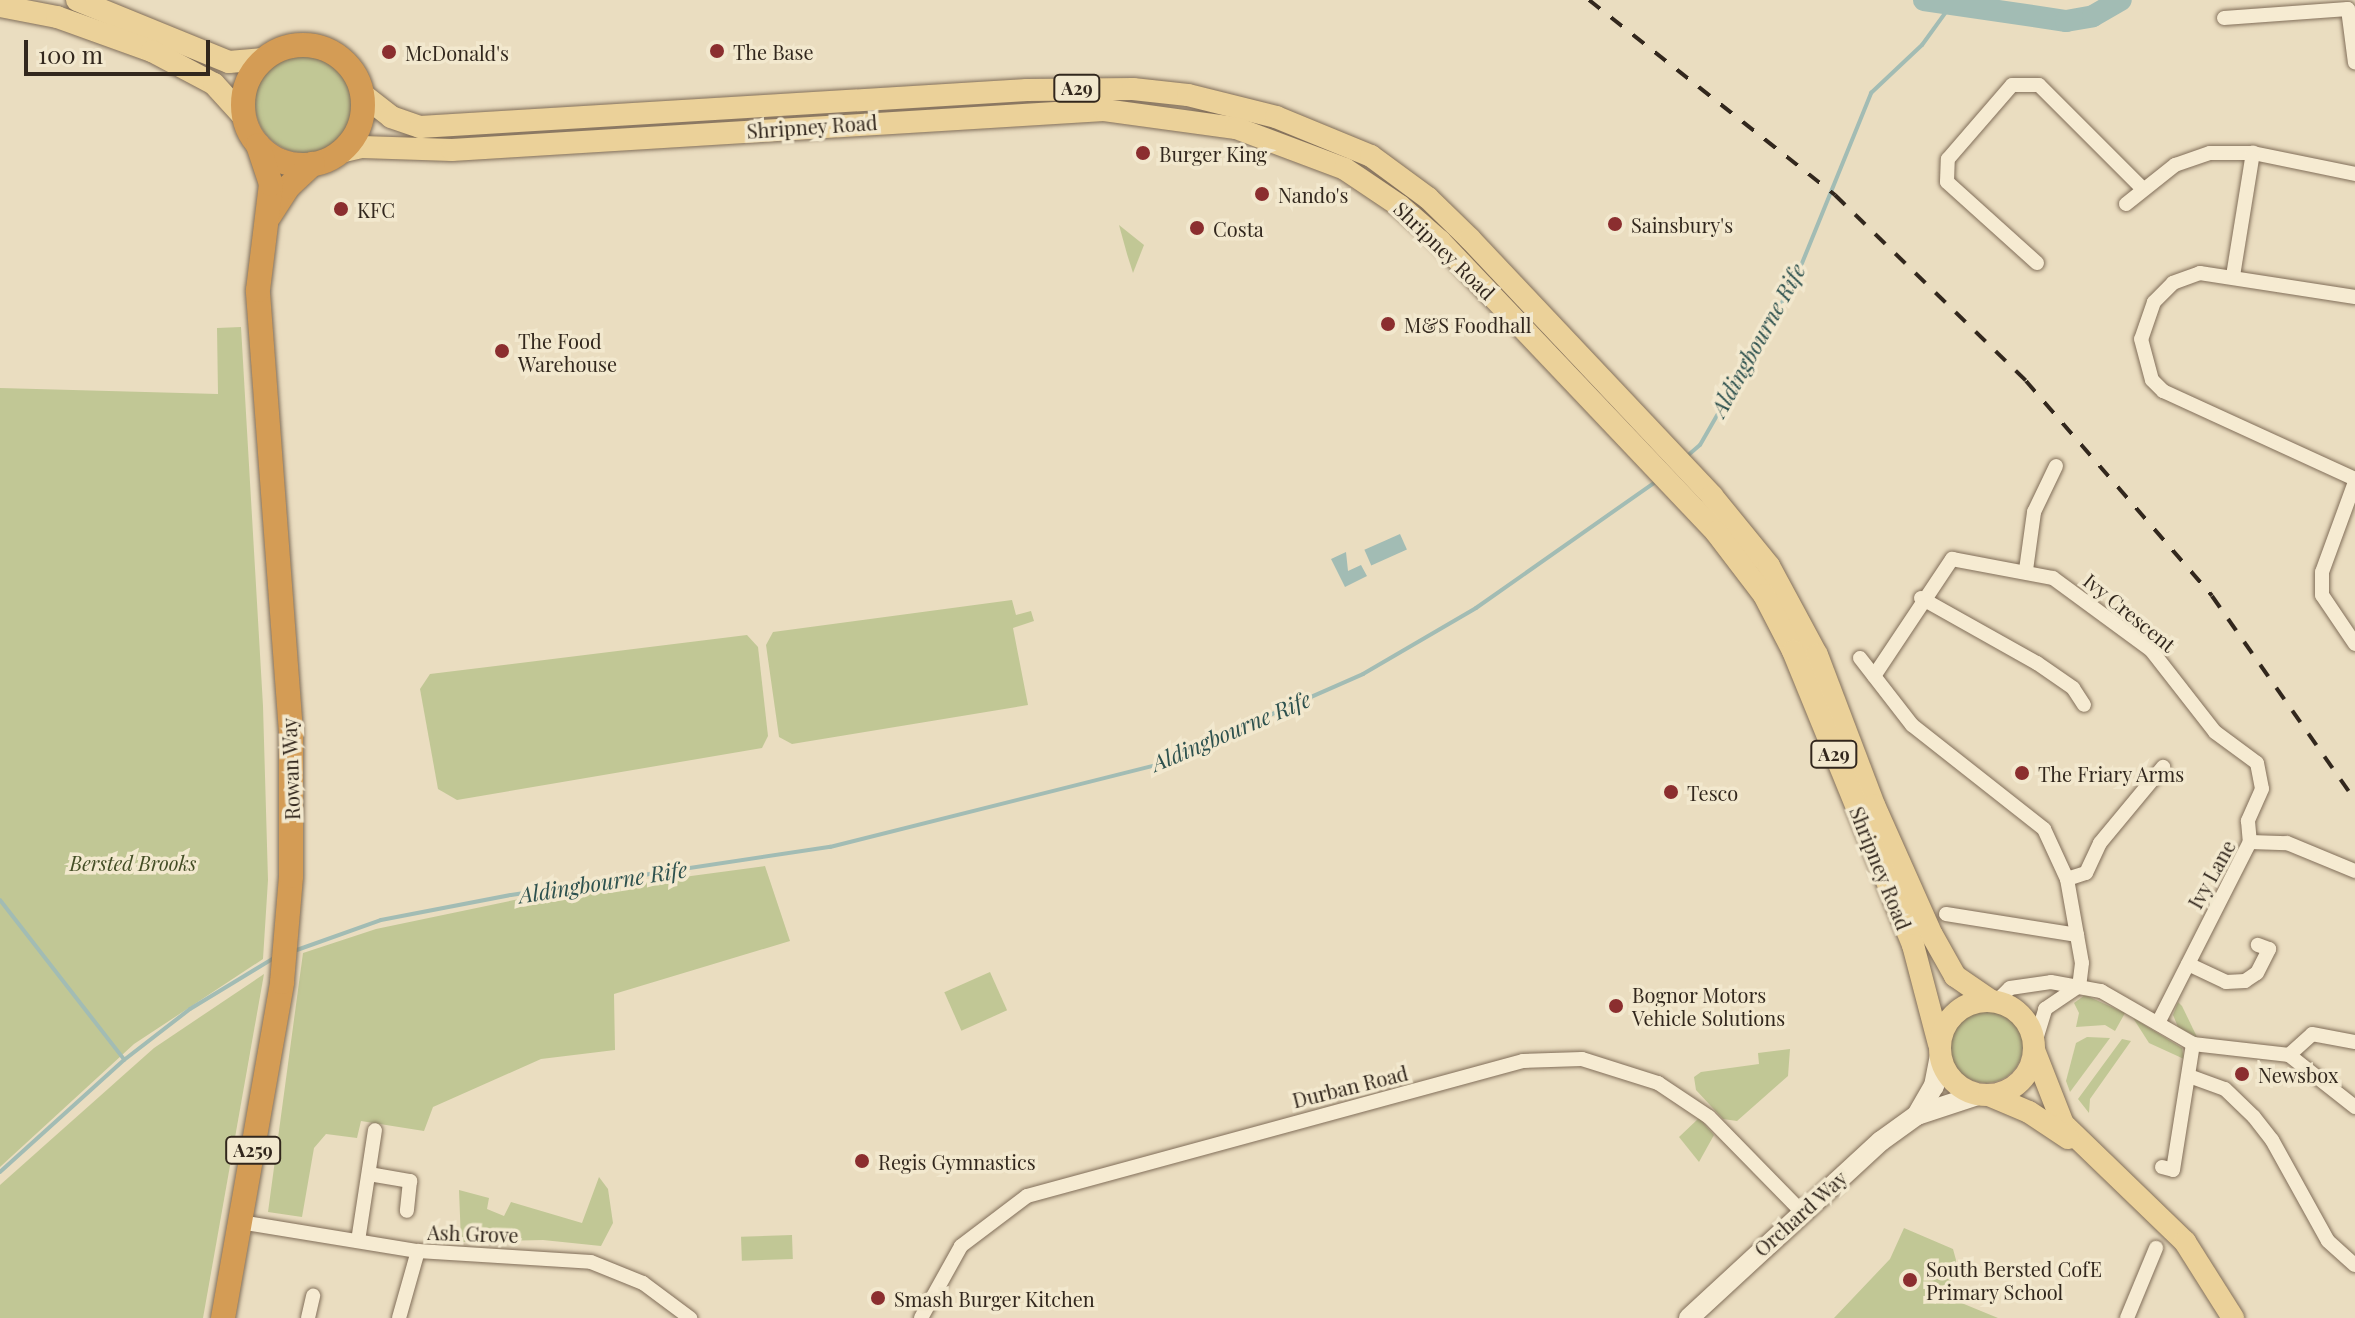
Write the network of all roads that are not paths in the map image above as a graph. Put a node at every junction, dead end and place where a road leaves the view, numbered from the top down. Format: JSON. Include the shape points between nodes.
{"nodes":[{"id":1,"x":77,"y":0,"type":"edge"},
{"id":2,"x":0,"y":6,"type":"edge"},
{"id":3,"x":2224,"y":18,"type":"dead end"},
{"id":4,"x":264,"y":59,"type":"junction"},
{"id":5,"x":2355,"y":63,"type":"edge"},
{"id":6,"x":362,"y":94,"type":"junction"},
{"id":7,"x":244,"y":117,"type":"junction"},
{"id":8,"x":258,"y":145,"type":"junction"},
{"id":9,"x":340,"y":152,"type":"junction"},
{"id":10,"x":2253,"y":153,"type":"junction"},
{"id":11,"x":313,"y":164,"type":"junction"},
{"id":12,"x":2354,"y":170,"type":"edge"},
{"id":13,"x":2142,"y":188,"type":"junction"},
{"id":14,"x":2126,"y":204,"type":"dead end"},
{"id":15,"x":269,"y":218,"type":"junction"},
{"id":16,"x":2037,"y":263,"type":"dead end"},
{"id":17,"x":2233,"y":276,"type":"junction"},
{"id":18,"x":2355,"y":297,"type":"edge"},
{"id":19,"x":2056,"y":466,"type":"dead end"},
{"id":20,"x":2355,"y":481,"type":"edge"},
{"id":21,"x":2026,"y":570,"type":"junction"},
{"id":22,"x":1921,"y":598,"type":"junction"},
{"id":23,"x":2355,"y":644,"type":"edge"},
{"id":24,"x":1860,"y":658,"type":"dead end"},
{"id":25,"x":1874,"y":676,"type":"junction"},
{"id":26,"x":2084,"y":705,"type":"dead end"},
{"id":27,"x":2163,"y":767,"type":"dead end"},
{"id":28,"x":2250,"y":842,"type":"junction"},
{"id":29,"x":2355,"y":871,"type":"edge"},
{"id":30,"x":2067,"y":879,"type":"junction"},
{"id":31,"x":1946,"y":914,"type":"dead end"},
{"id":32,"x":2077,"y":935,"type":"junction"},
{"id":33,"x":2258,"y":945,"type":"dead end"},
{"id":34,"x":2188,"y":964,"type":"junction"},
{"id":35,"x":2079,"y":986,"type":"junction"},
{"id":36,"x":1993,"y":1000,"type":"junction"},
{"id":37,"x":2158,"y":1023,"type":"junction"},
{"id":38,"x":2355,"y":1042,"type":"edge"},
{"id":39,"x":2193,"y":1044,"type":"junction"},
{"id":40,"x":2034,"y":1048,"type":"junction"},
{"id":41,"x":1940,"y":1049,"type":"junction"},
{"id":42,"x":2289,"y":1055,"type":"junction"},
{"id":43,"x":2189,"y":1076,"type":"junction"},
{"id":44,"x":1985,"y":1095,"type":"junction"},
{"id":45,"x":2355,"y":1107,"type":"edge"},
{"id":46,"x":1917,"y":1115,"type":"junction"},
{"id":47,"x":375,"y":1130,"type":"dead end"},
{"id":48,"x":2079,"y":1146,"type":"junction"},
{"id":49,"x":2162,"y":1167,"type":"dead end"},
{"id":50,"x":369,"y":1174,"type":"junction"},
{"id":51,"x":407,"y":1211,"type":"dead end"},
{"id":52,"x":1801,"y":1211,"type":"junction"},
{"id":53,"x":240,"y":1222,"type":"junction"},
{"id":54,"x":358,"y":1241,"type":"junction"},
{"id":55,"x":2156,"y":1248,"type":"dead end"},
{"id":56,"x":418,"y":1251,"type":"junction"},
{"id":57,"x":2355,"y":1265,"type":"edge"},
{"id":58,"x":313,"y":1296,"type":"dead end"},
{"id":59,"x":223,"y":1318,"type":"edge"},
{"id":60,"x":308,"y":1318,"type":"edge"},
{"id":61,"x":399,"y":1318,"type":"edge"},
{"id":62,"x":690,"y":1318,"type":"edge"},
{"id":63,"x":921,"y":1318,"type":"edge"},
{"id":64,"x":1689,"y":1318,"type":"edge"},
{"id":65,"x":2127,"y":1318,"type":"edge"},
{"id":66,"x":2233,"y":1318,"type":"edge"}],
"edges":[{"from":1,"to":4,"type":"main road","via":[[229,62]]},
{"from":2,"to":7,"type":"main road","via":[[57,17],[152,51],[214,84]]},
{"from":3,"to":5,"type":"street","via":[[2348,9]]},
{"from":4,"to":6,"type":"highway","via":[[292,45],[328,50],[356,76]]},
{"from":4,"to":7,"type":"highway","via":[[246,85]]},
{"from":6,"to":9,"type":"highway","via":[[359,126]]},
{"from":6,"to":36,"type":"main road","name":"Shripney Road","number":"A29","via":[[391,117],[420,127],[1083,87],[1188,95],[1276,117],[1371,156],[1428,198],[1670,450],[1791,601],[1932,935],[1955,976]]},
{"from":7,"to":8,"type":"highway"},
{"from":8,"to":11,"type":"highway","via":[[274,158]]},
{"from":8,"to":15,"type":"highway","name":"Rowan Way","number":"A259","via":[[271,184]]},
{"from":9,"to":11,"type":"highway"},
{"from":9,"to":41,"type":"main road","name":"Shripney Road","number":"A29","via":[[362,147],[466,150],[1064,110],[1138,112],[1236,128],[1311,153],[1400,206],[1440,241],[1749,573],[1788,638],[1913,945]]},
{"from":10,"to":12,"type":"street"},
{"from":10,"to":13,"type":"street","via":[[2193,157]]},
{"from":10,"to":17,"type":"street"},
{"from":11,"to":15,"type":"highway","name":"Rowan Way","number":"A259","via":[[288,187]]},
{"from":13,"to":14,"type":"street"},
{"from":13,"to":16,"type":"street","via":[[2039,85],[2012,85],[1948,159],[1947,182]]},
{"from":15,"to":53,"type":"highway","name":"Rowan Way","number":"A259","via":[[258,290],[291,732],[289,927]]},
{"from":17,"to":18,"type":"street"},
{"from":17,"to":20,"type":"street","via":[[2186,277],[2154,302],[2141,339],[2152,380],[2163,391]]},
{"from":19,"to":21,"type":"street","via":[[2034,512]]},
{"from":20,"to":23,"type":"street","via":[[2322,572],[2322,595]]},
{"from":21,"to":22,"type":"street","name":"Ivy Crescent","via":[[1952,559]]},
{"from":21,"to":28,"type":"street","name":"Ivy Crescent","via":[[2065,584],[2151,650],[2215,732],[2257,763],[2262,789],[2248,821]]},
{"from":22,"to":25,"type":"street"},
{"from":22,"to":26,"type":"street","via":[[2037,663],[2073,688]]},
{"from":24,"to":25,"type":"street"},
{"from":25,"to":30,"type":"street","via":[[1912,725],[2044,829]]},
{"from":27,"to":30,"type":"street","via":[[2100,843],[2086,873]]},
{"from":28,"to":29,"type":"street","name":"Ivy Lane","via":[[2287,843]]},
{"from":28,"to":34,"type":"street","name":"Ivy Lane"},
{"from":30,"to":32,"type":"street"},
{"from":31,"to":32,"type":"street"},
{"from":32,"to":35,"type":"street"},
{"from":33,"to":34,"type":"street","via":[[2269,949],[2257,973],[2245,981],[2226,982]]},
{"from":34,"to":37,"type":"street","name":"Ivy Lane"},
{"from":35,"to":36,"type":"street","via":[[2051,982],[2010,988]]},
{"from":35,"to":37,"type":"street","via":[[2116,997]]},
{"from":35,"to":40,"type":"street","via":[[2045,1009]]},
{"from":36,"to":40,"type":"main road","name":"Shripney Road","via":[[2023,1017]]},
{"from":36,"to":41,"type":"main road","via":[[1956,1012]]},
{"from":37,"to":39,"type":"street"},
{"from":38,"to":42,"type":"street","via":[[2312,1034]]},
{"from":39,"to":42,"type":"street"},
{"from":39,"to":43,"type":"street"},
{"from":40,"to":44,"type":"main road","via":[[2025,1076],[2015,1086]]},
{"from":40,"to":48,"type":"main road","name":"Shripney Road","via":[[2055,1111]]},
{"from":41,"to":44,"type":"main road","name":"Shripney Road","via":[[1957,1084]]},
{"from":41,"to":46,"type":"street","via":[[1934,1086]]},
{"from":42,"to":45,"type":"street"},
{"from":43,"to":49,"type":"street","via":[[2173,1170]]},
{"from":43,"to":57,"type":"street","via":[[2225,1089],[2254,1117],[2328,1241]]},
{"from":44,"to":46,"type":"street"},
{"from":44,"to":48,"type":"main road","name":"Shripney Road","via":[[2029,1112]]},
{"from":46,"to":52,"type":"street","name":"Orchard Way"},
{"from":47,"to":50,"type":"street"},
{"from":48,"to":66,"type":"main road","name":"Shripney Road","via":[[2185,1242]]},
{"from":50,"to":51,"type":"street","via":[[410,1181]]},
{"from":50,"to":54,"type":"street"},
{"from":52,"to":63,"type":"street","name":"Durban Road","via":[[1709,1117],[1658,1083],[1582,1059],[1523,1061],[1027,1196],[961,1246]]},
{"from":52,"to":64,"type":"street","name":"Orchard Way"},
{"from":53,"to":54,"type":"street","name":"Ash Grove"},
{"from":53,"to":59,"type":"highway","name":"Rowan Way","number":"A259"},
{"from":54,"to":56,"type":"street","name":"Ash Grove"},
{"from":55,"to":65,"type":"street"},
{"from":56,"to":61,"type":"street"},
{"from":56,"to":62,"type":"street","name":"Ash Grove","via":[[550,1255],[591,1262],[643,1283]]},
{"from":58,"to":60,"type":"street"}]}
